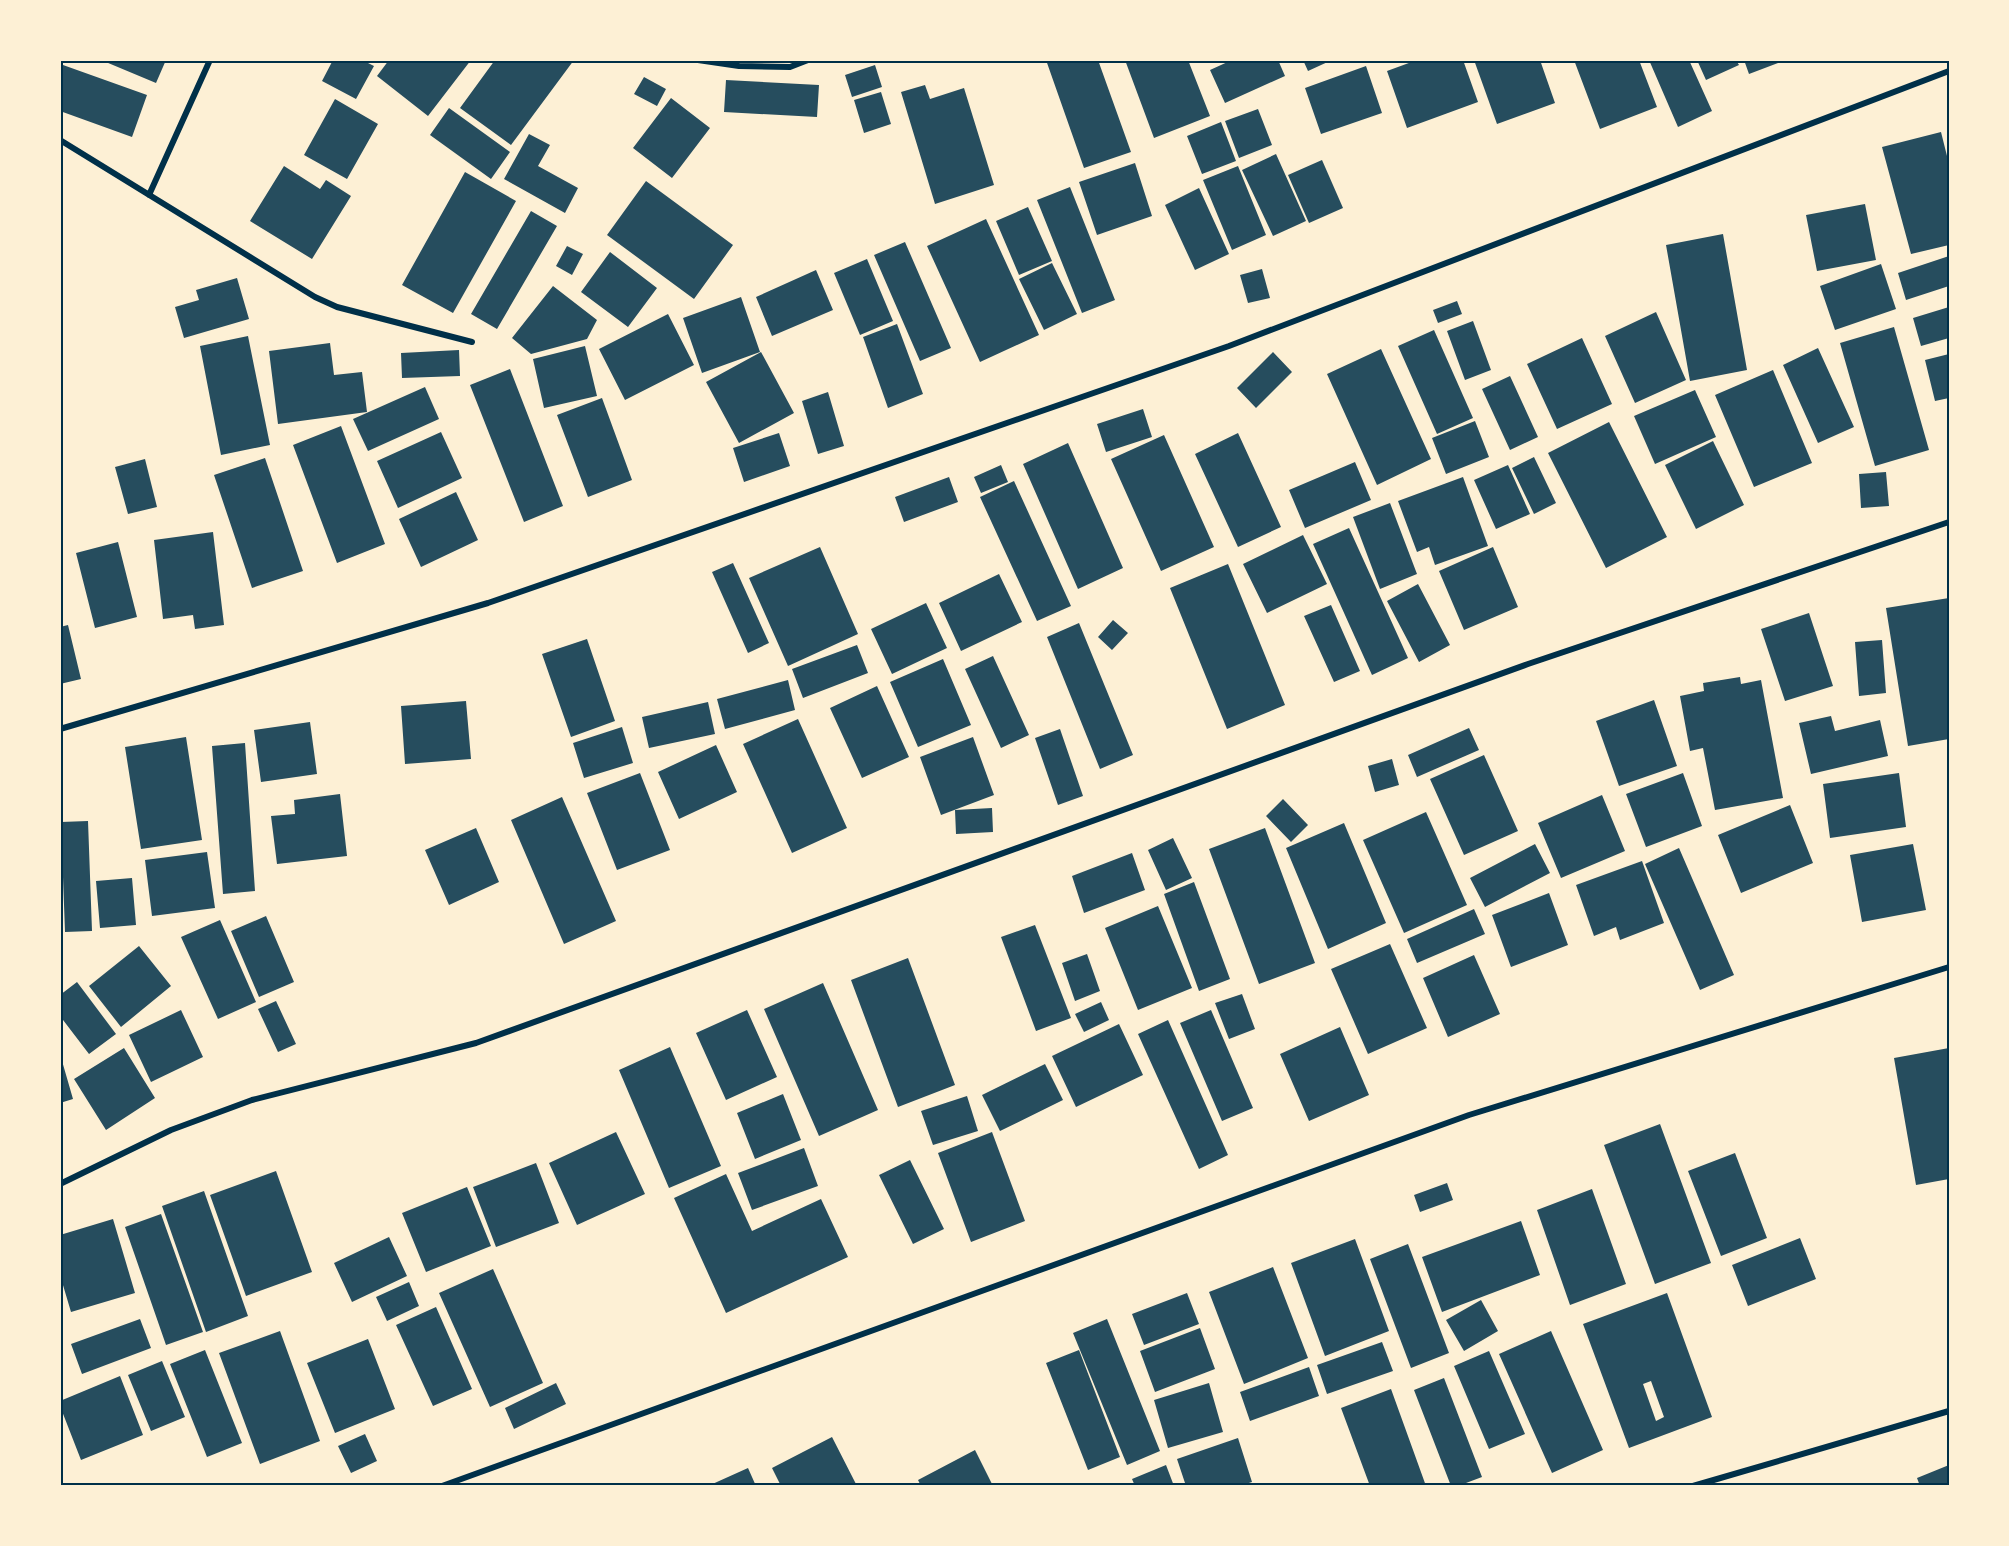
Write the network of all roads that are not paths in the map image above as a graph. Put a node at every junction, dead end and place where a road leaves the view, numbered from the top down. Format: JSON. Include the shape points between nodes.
{"nodes":[{"id":1,"x":210,"y":60,"type":"edge"},
{"id":2,"x":698,"y":60,"type":"edge"},
{"id":3,"x":808,"y":60,"type":"edge"},
{"id":4,"x":1949,"y":71,"type":"edge"},
{"id":5,"x":60,"y":140,"type":"edge"},
{"id":6,"x":149,"y":195,"type":"junction"},
{"id":7,"x":472,"y":342,"type":"dead end"},
{"id":8,"x":1949,"y":522,"type":"edge"},
{"id":9,"x":60,"y":729,"type":"edge"},
{"id":10,"x":1949,"y":967,"type":"edge"},
{"id":11,"x":60,"y":1184,"type":"edge"},
{"id":12,"x":1949,"y":1411,"type":"edge"},
{"id":13,"x":442,"y":1486,"type":"edge"},
{"id":14,"x":1693,"y":1486,"type":"edge"}],
"edges":[{"from":1,"to":6,"type":"street"},
{"from":2,"to":3,"type":"street","via":[[790,67]]},
{"from":4,"to":9,"type":"street","via":[[1230,346],[488,603]]},
{"from":5,"to":6,"type":"street"},
{"from":6,"to":7,"type":"street","via":[[315,297],[337,307]]},
{"from":8,"to":11,"type":"street","via":[[1528,664],[476,1043],[252,1100],[171,1130]]},
{"from":10,"to":13,"type":"street","via":[[1469,1115]]},
{"from":12,"to":14,"type":"street"}]}
